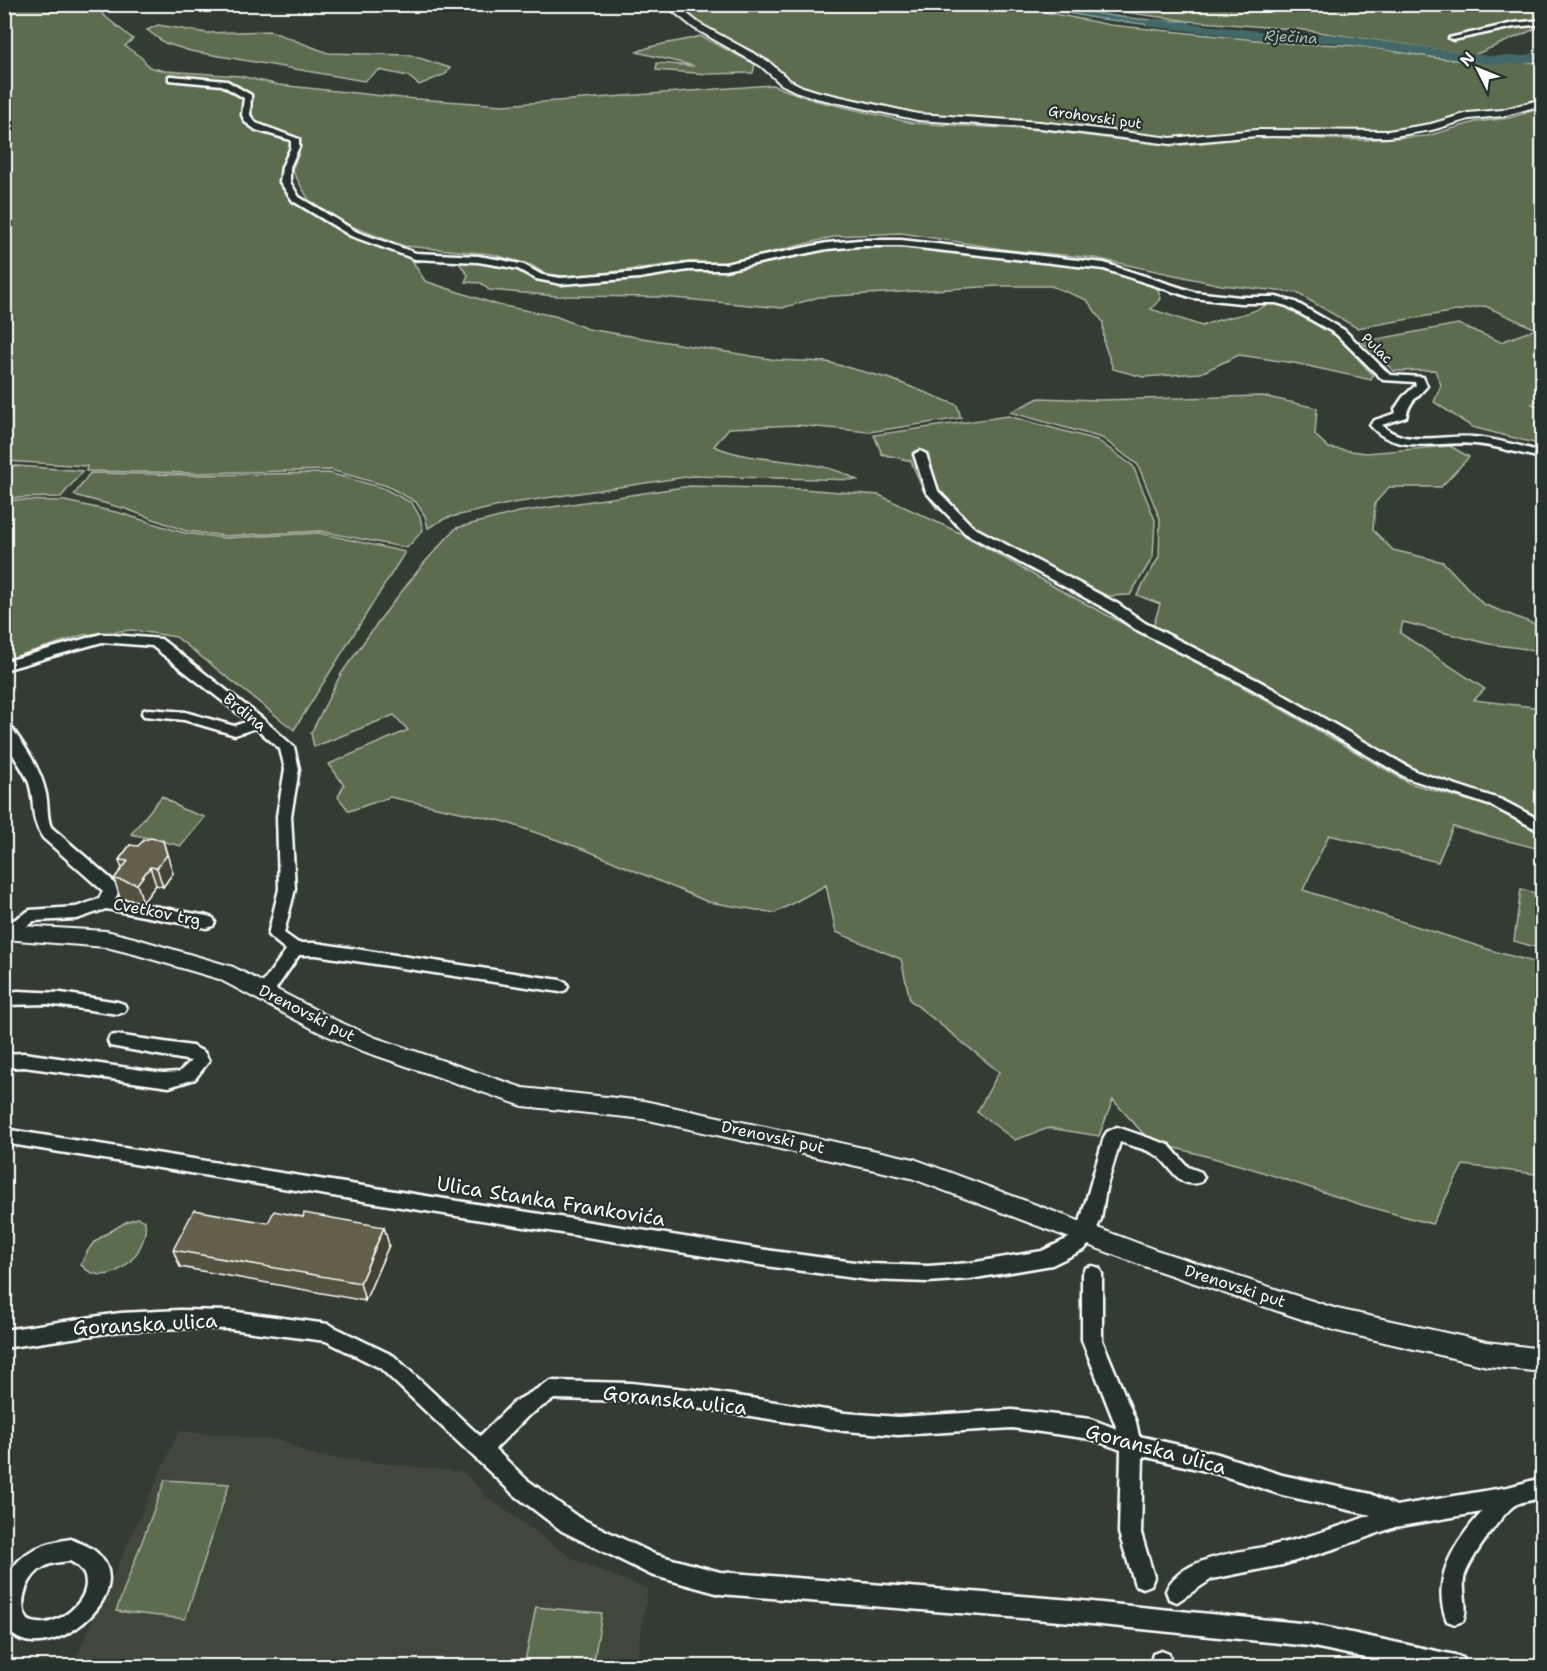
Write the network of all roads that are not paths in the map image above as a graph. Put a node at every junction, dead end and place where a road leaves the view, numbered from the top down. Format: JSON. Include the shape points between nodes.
{"nodes":[{"id":1,"x":668,"y":4,"type":"edge"},
{"id":2,"x":1542,"y":22,"type":"edge"},
{"id":3,"x":1453,"y":38,"type":"dead end"},
{"id":4,"x":172,"y":78,"type":"dead end"},
{"id":5,"x":1542,"y":102,"type":"edge"},
{"id":6,"x":920,"y":454,"type":"dead end"},
{"id":7,"x":1542,"y":455,"type":"edge"},
{"id":8,"x":4,"y":666,"type":"edge"},
{"id":9,"x":149,"y":713,"type":"dead end"},
{"id":10,"x":258,"y":722,"type":"junction"},
{"id":11,"x":4,"y":727,"type":"edge"},
{"id":12,"x":1542,"y":827,"type":"edge"},
{"id":13,"x":105,"y":903,"type":"junction"},
{"id":14,"x":207,"y":922,"type":"dead end"},
{"id":15,"x":6,"y":932,"type":"edge"},
{"id":16,"x":295,"y":949,"type":"junction"},
{"id":17,"x":560,"y":986,"type":"dead end"},
{"id":18,"x":265,"y":992,"type":"junction"},
{"id":19,"x":4,"y":999,"type":"edge"},
{"id":20,"x":118,"y":1008,"type":"dead end"},
{"id":21,"x":116,"y":1041,"type":"dead end"},
{"id":22,"x":4,"y":1061,"type":"edge"},
{"id":23,"x":4,"y":1136,"type":"edge"},
{"id":24,"x":1195,"y":1177,"type":"dead end"},
{"id":25,"x":1085,"y":1234,"type":"junction"},
{"id":26,"x":1092,"y":1274,"type":"dead end"},
{"id":27,"x":4,"y":1339,"type":"edge"},
{"id":28,"x":1542,"y":1361,"type":"edge"},
{"id":29,"x":1131,"y":1443,"type":"junction"},
{"id":30,"x":481,"y":1449,"type":"junction"},
{"id":31,"x":1542,"y":1488,"type":"edge"},
{"id":32,"x":1508,"y":1497,"type":"junction"},
{"id":33,"x":1395,"y":1517,"type":"junction"},
{"id":34,"x":1143,"y":1577,"type":"dead end"},
{"id":35,"x":1177,"y":1591,"type":"dead end"},
{"id":36,"x":1455,"y":1613,"type":"dead end"},
{"id":37,"x":1455,"y":1666,"type":"edge"}],
"edges":[{"from":1,"to":5,"type":"main road","name":"Grohovski put","via":[[799,89],[918,117],[1040,125],[1171,141],[1256,133],[1388,134]]},
{"from":2,"to":3,"type":"street"},
{"from":4,"to":7,"type":"street","name":"Pulac","via":[[224,83],[248,97],[249,122],[297,141],[286,167],[285,182],[296,199],[354,234],[415,256],[502,263],[561,281],[688,267],[725,267],[859,243],[901,243],[1118,269],[1193,295],[1291,304],[1340,332],[1387,378],[1419,379],[1422,386],[1407,399],[1402,415],[1376,425],[1388,434],[1422,442],[1484,441]]},
{"from":6,"to":12,"type":"street","via":[[932,492],[969,530],[1113,607],[1140,626],[1254,684],[1412,776],[1497,803]]},
{"from":8,"to":10,"type":"street","name":"Brdina","via":[[101,638],[156,642]]},
{"from":9,"to":10,"type":"street","via":[[185,716],[235,731]]},
{"from":10,"to":16,"type":"street","name":"Brdina","via":[[287,747],[292,769],[284,816],[287,889],[276,935]]},
{"from":11,"to":13,"type":"street","name":"Cvetkov trg","via":[[31,771],[39,792],[38,812],[43,826],[106,883],[111,891]]},
{"from":13,"to":14,"type":"street","name":"Cvetkov trg"},
{"from":13,"to":15,"type":"street","via":[[77,913],[30,916]]},
{"from":15,"to":18,"type":"main road","name":"Drenovski put","via":[[106,939],[226,973]]},
{"from":16,"to":17,"type":"street"},
{"from":16,"to":18,"type":"street"},
{"from":18,"to":25,"type":"main road","name":"Drenovski put","via":[[368,1044],[523,1097],[644,1110],[914,1169]]},
{"from":19,"to":20,"type":"street","via":[[40,996]]},
{"from":21,"to":22,"type":"street","via":[[192,1053],[200,1061],[189,1076],[177,1080],[24,1060]]},
{"from":23,"to":25,"type":"street","name":"Ulica Stanka Frankovića","via":[[868,1272],[939,1274],[1032,1262],[1066,1250]]},
{"from":24,"to":25,"type":"street","via":[[1182,1173],[1163,1150],[1121,1134],[1114,1135]]},
{"from":25,"to":28,"type":"main road","name":"Drenovski put","via":[[1338,1320],[1487,1354]]},
{"from":26,"to":29,"type":"street","via":[[1092,1340]]},
{"from":27,"to":30,"type":"street","name":"Goranska ulica","via":[[99,1324],[180,1319],[230,1320],[328,1333],[387,1362]]},
{"from":29,"to":30,"type":"street","name":"Goranska ulica","via":[[1091,1429],[1011,1419],[898,1426],[631,1392],[551,1390],[521,1409]]},
{"from":29,"to":33,"type":"street","name":"Goranska ulica","via":[[1323,1495],[1371,1504]]},
{"from":29,"to":34,"type":"street","via":[[1130,1533]]},
{"from":30,"to":37,"type":"street","via":[[519,1486],[570,1524],[651,1563],[720,1583],[1072,1611],[1309,1635]]},
{"from":31,"to":32,"type":"street"},
{"from":32,"to":33,"type":"street"},
{"from":32,"to":36,"type":"street","via":[[1457,1563],[1453,1579]]},
{"from":33,"to":35,"type":"street","via":[[1282,1554],[1211,1568]]}]}
